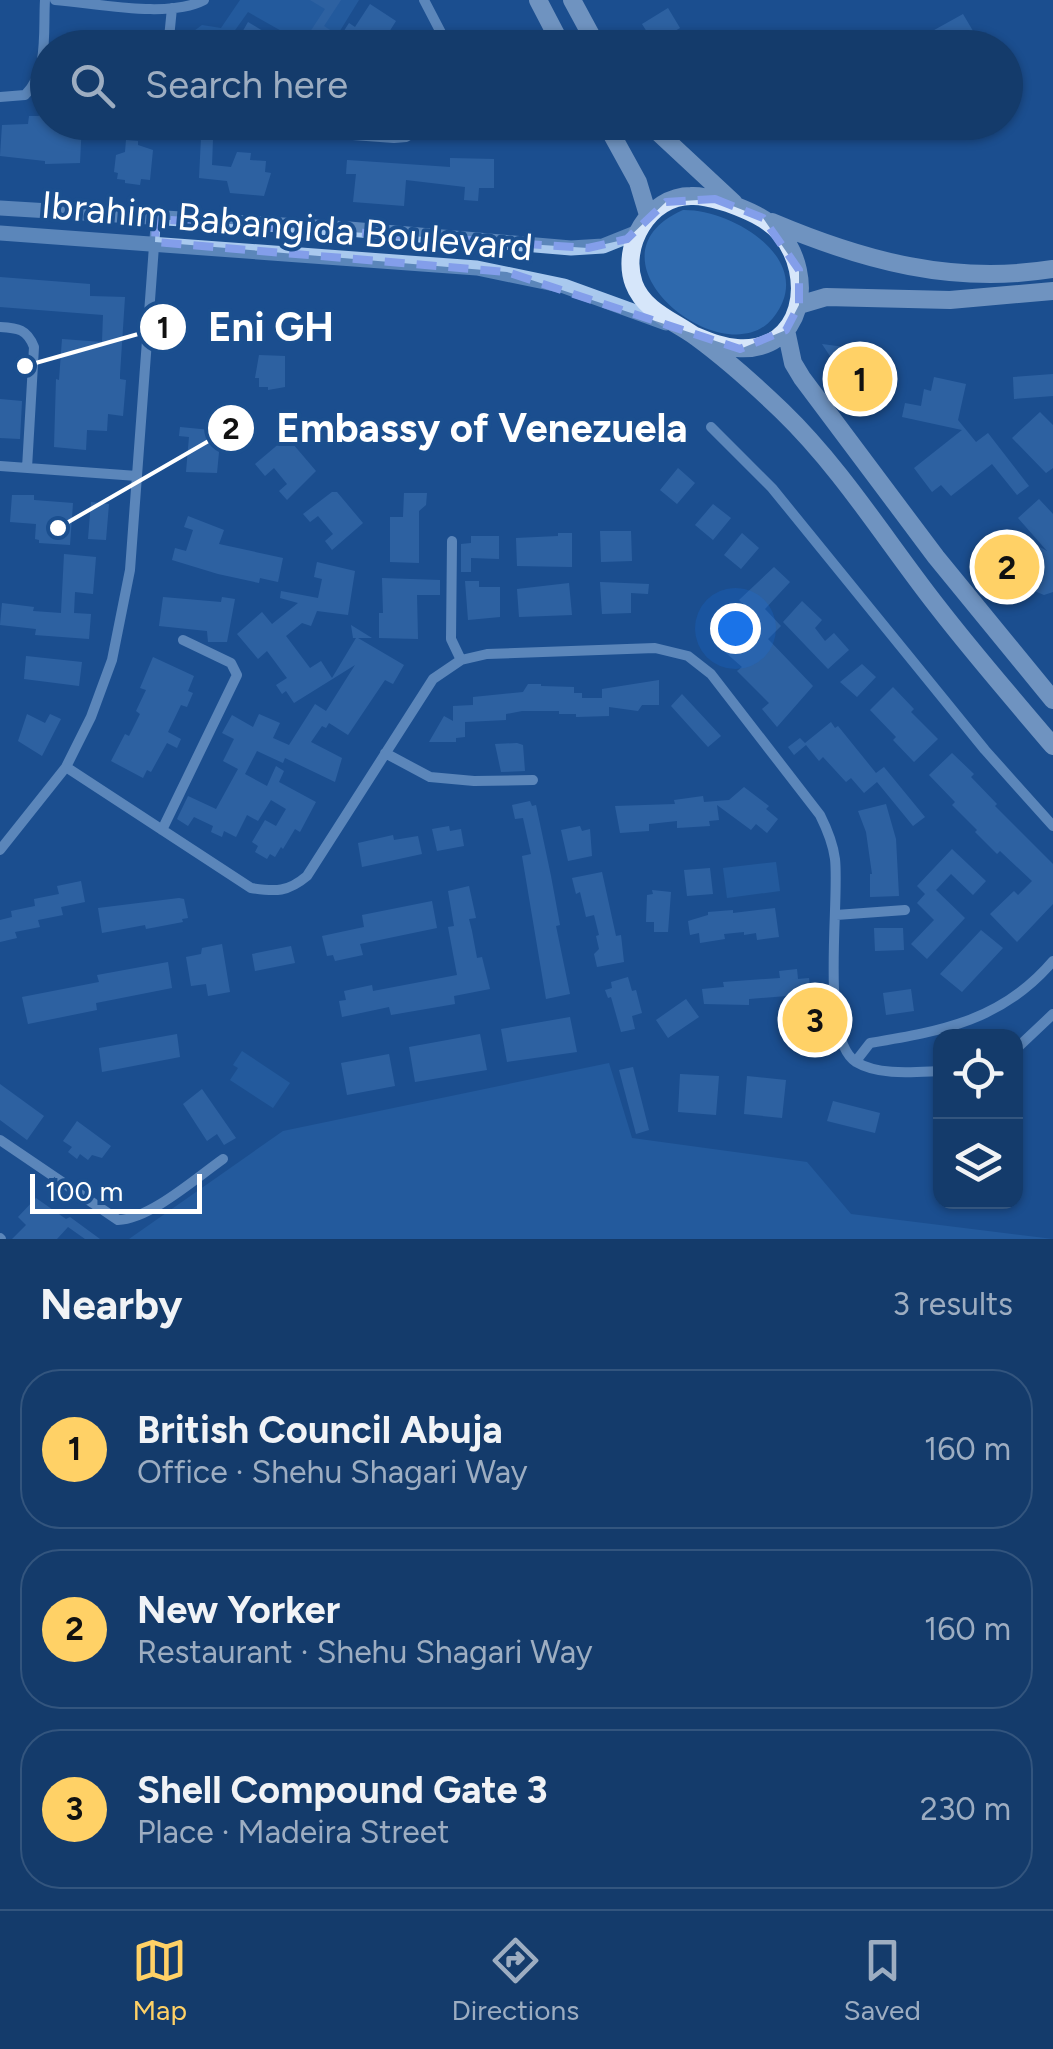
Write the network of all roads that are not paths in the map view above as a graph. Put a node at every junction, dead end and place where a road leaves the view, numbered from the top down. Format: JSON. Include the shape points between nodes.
{"nodes":[{"id":1,"x":44,"y":0,"type":"edge"},
{"id":2,"x":55,"y":0,"type":"edge"},
{"id":3,"x":204,"y":0,"type":"edge"},
{"id":4,"x":424,"y":0,"type":"edge"},
{"id":5,"x":538,"y":0,"type":"edge"},
{"id":6,"x":572,"y":0,"type":"edge"},
{"id":7,"x":172,"y":8,"type":"junction"},
{"id":8,"x":43,"y":30,"type":"edge"},
{"id":9,"x":170,"y":30,"type":"edge"},
{"id":10,"x":440,"y":30,"type":"edge"},
{"id":11,"x":554,"y":30,"type":"edge"},
{"id":12,"x":588,"y":30,"type":"edge"},
{"id":13,"x":30,"y":90,"type":"edge"},
{"id":14,"x":0,"y":97,"type":"edge"},
{"id":15,"x":615,"y":140,"type":"edge"},
{"id":16,"x":667,"y":140,"type":"edge"},
{"id":17,"x":738,"y":207,"type":"junction"},
{"id":18,"x":0,"y":208,"type":"edge"},
{"id":19,"x":763,"y":218,"type":"junction"},
{"id":20,"x":156,"y":219,"type":"junction"},
{"id":21,"x":644,"y":224,"type":"junction"},
{"id":22,"x":0,"y":232,"type":"edge"},
{"id":23,"x":155,"y":242,"type":"junction"},
{"id":24,"x":1053,"y":269,"type":"edge"},
{"id":25,"x":1053,"y":292,"type":"edge"},
{"id":26,"x":799,"y":305,"type":"junction"},
{"id":27,"x":0,"y":327,"type":"edge"},
{"id":28,"x":786,"y":330,"type":"junction"},
{"id":29,"x":687,"y":332,"type":"junction"},
{"id":30,"x":711,"y":427,"type":"dead end"},
{"id":31,"x":0,"y":466,"type":"edge"},
{"id":32,"x":27,"y":468,"type":"junction"},
{"id":33,"x":137,"y":476,"type":"junction"},
{"id":34,"x":452,"y":540,"type":"dead end"},
{"id":35,"x":183,"y":640,"type":"dead end"},
{"id":36,"x":461,"y":660,"type":"junction"},
{"id":37,"x":1053,"y":700,"type":"edge"},
{"id":38,"x":1053,"y":746,"type":"edge"},
{"id":39,"x":385,"y":753,"type":"junction"},
{"id":40,"x":66,"y":767,"type":"junction"},
{"id":41,"x":533,"y":780,"type":"dead end"},
{"id":42,"x":1053,"y":826,"type":"edge"},
{"id":43,"x":162,"y":830,"type":"junction"},
{"id":44,"x":0,"y":850,"type":"edge"},
{"id":45,"x":905,"y":910,"type":"dead end"},
{"id":46,"x":836,"y":915,"type":"junction"},
{"id":47,"x":1053,"y":961,"type":"edge"},
{"id":48,"x":1053,"y":1014,"type":"edge"},
{"id":49,"x":1023,"y":1042,"type":"edge"},
{"id":50,"x":856,"y":1062,"type":"junction"},
{"id":51,"x":933,"y":1071,"type":"edge"},
{"id":52,"x":1,"y":1142,"type":"edge"},
{"id":53,"x":223,"y":1159,"type":"dead end"}],
"edges":[{"from":1,"to":8,"type":"street"},
{"from":2,"to":7,"type":"street"},
{"from":3,"to":7,"type":"street"},
{"from":4,"to":10,"type":"street"},
{"from":5,"to":11,"type":"main road"},
{"from":6,"to":12,"type":"main road"},
{"from":7,"to":9,"type":"street"},
{"from":13,"to":14,"type":"street"},
{"from":15,"to":21,"type":"main road","via":[[638,182]]},
{"from":16,"to":17,"type":"main road"},
{"from":17,"to":19,"type":"main road"},
{"from":17,"to":21,"type":"main road","via":[[690,196],[666,202]]},
{"from":18,"to":20,"type":"street","name":"Ibrahim Babangida Boulevard"},
{"from":19,"to":24,"type":"main road","via":[[854,254],[924,271]]},
{"from":19,"to":26,"type":"main road","via":[[794,260]]},
{"from":20,"to":21,"type":"street","name":"Ibrahim Babangida Boulevard","via":[[571,248],[603,246]]},
{"from":20,"to":23,"type":"street"},
{"from":21,"to":29,"type":"main road","via":[[632,250],[633,282],[640,297]]},
{"from":22,"to":23,"type":"street","name":"Ibrahim Babangida Boulevard"},
{"from":23,"to":29,"type":"street","name":"Ibrahim Babangida Boulevard","via":[[507,272]]},
{"from":23,"to":33,"type":"street"},
{"from":25,"to":26,"type":"main road","via":[[965,299],[826,297]]},
{"from":26,"to":28,"type":"main road"},
{"from":27,"to":32,"type":"street","via":[[20,328],[34,348]]},
{"from":28,"to":29,"type":"main road","via":[[740,349]]},
{"from":28,"to":37,"type":"main road","via":[[802,378]]},
{"from":29,"to":38,"type":"main road","via":[[781,410],[828,460],[938,608]]},
{"from":30,"to":42,"type":"street","via":[[772,488]]},
{"from":31,"to":32,"type":"street"},
{"from":32,"to":33,"type":"street"},
{"from":33,"to":40,"type":"street","via":[[130,570],[112,660]]},
{"from":34,"to":36,"type":"street","via":[[450,639]]},
{"from":35,"to":43,"type":"street","via":[[231,663],[237,676]]},
{"from":36,"to":39,"type":"street","via":[[434,679]]},
{"from":36,"to":46,"type":"street","via":[[655,648],[688,656],[711,674],[820,815],[836,860]]},
{"from":39,"to":41,"type":"street","via":[[430,777]]},
{"from":39,"to":43,"type":"street","via":[[307,876],[292,888],[251,888]]},
{"from":40,"to":43,"type":"street"},
{"from":40,"to":44,"type":"street"},
{"from":45,"to":46,"type":"street"},
{"from":46,"to":50,"type":"street","via":[[837,1032]]},
{"from":47,"to":50,"type":"street","via":[[992,1011],[934,1033],[870,1043]]},
{"from":48,"to":49,"type":"street"},
{"from":50,"to":51,"type":"street"},
{"from":52,"to":53,"type":"street","via":[[118,1220],[146,1212]]}]}
